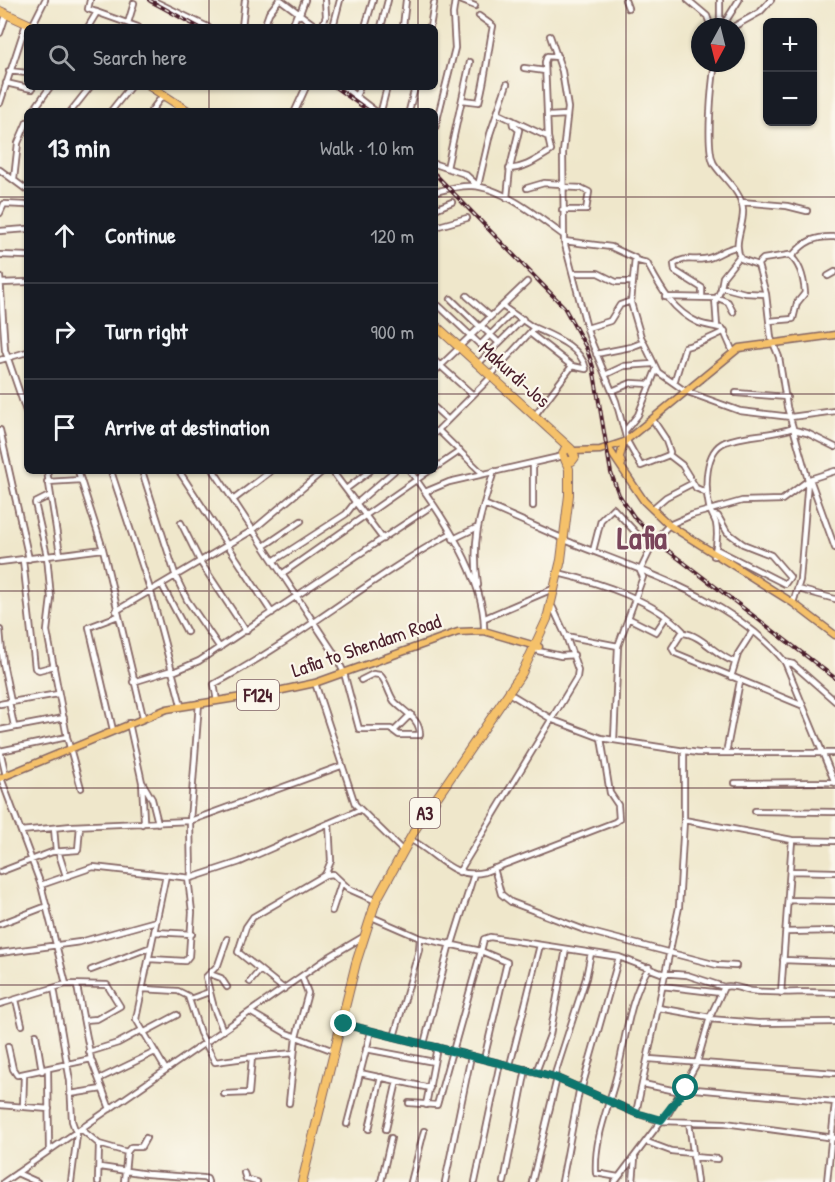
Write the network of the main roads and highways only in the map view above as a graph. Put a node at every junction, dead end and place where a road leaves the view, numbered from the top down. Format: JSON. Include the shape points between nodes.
{"nodes":[{"id":1,"x":2,"y":15,"type":"edge"},
{"id":2,"x":24,"y":24,"type":"edge"},
{"id":3,"x":161,"y":90,"type":"edge"},
{"id":4,"x":162,"y":90,"type":"edge"},
{"id":5,"x":184,"y":108,"type":"edge"},
{"id":6,"x":188,"y":108,"type":"edge"},
{"id":7,"x":438,"y":328,"type":"edge"},
{"id":8,"x":438,"y":332,"type":"edge"},
{"id":9,"x":835,"y":335,"type":"edge"},
{"id":10,"x":459,"y":348,"type":"junction"},
{"id":11,"x":491,"y":376,"type":"junction"},
{"id":12,"x":625,"y":442,"type":"junction"},
{"id":13,"x":609,"y":449,"type":"junction"},
{"id":14,"x":569,"y":455,"type":"junction"},
{"id":15,"x":622,"y":465,"type":"junction"},
{"id":16,"x":566,"y":540,"type":"junction"},
{"id":17,"x":835,"y":635,"type":"edge"},
{"id":18,"x":538,"y":648,"type":"junction"},
{"id":19,"x":2,"y":778,"type":"edge"},
{"id":20,"x":404,"y":851,"type":"junction"},
{"id":21,"x":322,"y":1109,"type":"junction"},
{"id":22,"x":304,"y":1182,"type":"edge"}],
"edges":[{"from":1,"to":2,"type":"highway"},
{"from":3,"to":5,"type":"highway"},
{"from":4,"to":6,"type":"highway"},
{"from":7,"to":10,"type":"highway","name":"Makurdi-Jos"},
{"from":8,"to":10,"type":"highway","name":"Makurdi-Jos"},
{"from":9,"to":12,"type":"main road","via":[[749,346],[734,352]]},
{"from":10,"to":11,"type":"highway","name":"Makurdi-Jos"},
{"from":10,"to":11,"type":"highway","name":"Makurdi-Jos"},
{"from":11,"to":14,"type":"highway","name":"Makurdi-Jos"},
{"from":11,"to":14,"type":"highway","name":"Makurdi-Jos","via":[[536,415]]},
{"from":12,"to":13,"type":"main road"},
{"from":12,"to":15,"type":"main road","via":[[620,456]]},
{"from":13,"to":14,"type":"main road"},
{"from":13,"to":15,"type":"main road"},
{"from":14,"to":16,"type":"highway","number":"A3"},
{"from":15,"to":17,"type":"main road","via":[[634,488],[669,525],[793,603]]},
{"from":16,"to":18,"type":"highway","number":"A3"},
{"from":16,"to":18,"type":"highway","number":"A3","via":[[562,574]]},
{"from":18,"to":19,"type":"main road","name":"Lafia to Shendam Road","number":"F124","via":[[484,631],[441,636],[315,683],[181,705],[143,717]]},
{"from":18,"to":20,"type":"highway","number":"A3","via":[[459,761]]},
{"from":18,"to":20,"type":"highway","number":"A3","via":[[512,695]]},
{"from":20,"to":21,"type":"highway","number":"A3","via":[[374,918]]},
{"from":20,"to":21,"type":"highway","number":"A3","via":[[376,901],[363,937]]},
{"from":21,"to":22,"type":"highway","number":"A3"}]}
